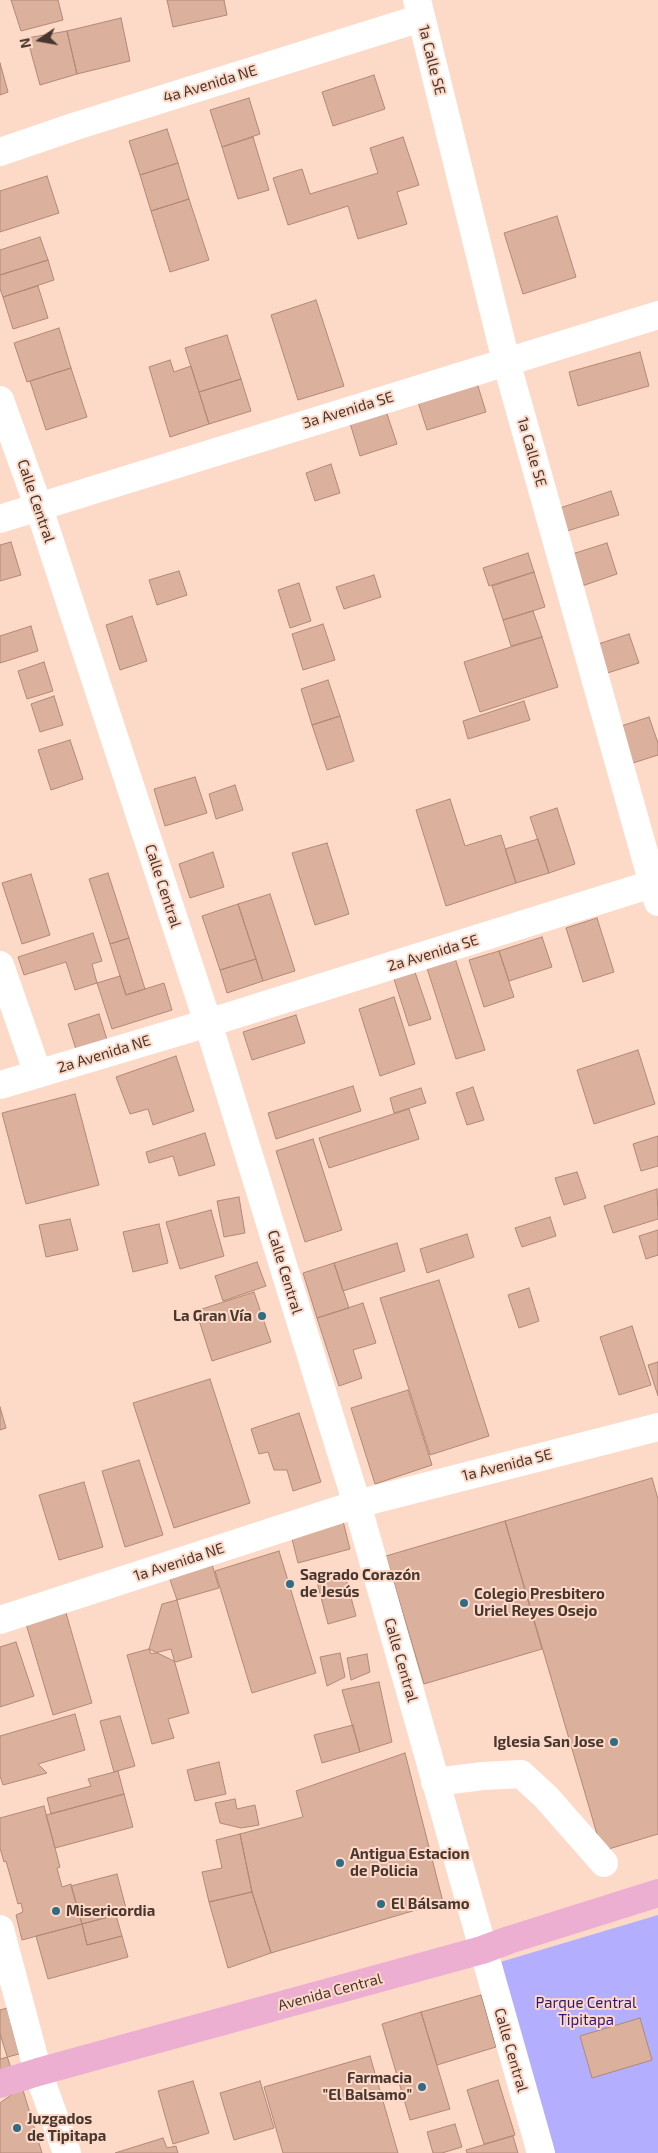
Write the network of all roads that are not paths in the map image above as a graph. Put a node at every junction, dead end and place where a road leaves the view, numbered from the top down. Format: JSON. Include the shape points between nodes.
{"nodes":[{"id":1,"x":419,"y":9,"type":"edge"},
{"id":2,"x":0,"y":152,"type":"edge"},
{"id":3,"x":658,"y":315,"type":"edge"},
{"id":4,"x":506,"y":361,"type":"junction"},
{"id":5,"x":0,"y":400,"type":"edge"},
{"id":6,"x":39,"y":508,"type":"junction"},
{"id":7,"x":0,"y":519,"type":"edge"},
{"id":8,"x":656,"y":889,"type":"edge"},
{"id":9,"x":0,"y":965,"type":"edge"},
{"id":10,"x":208,"y":1023,"type":"junction"},
{"id":11,"x":38,"y":1074,"type":"junction"},
{"id":12,"x":0,"y":1085,"type":"edge"},
{"id":13,"x":658,"y":1427,"type":"edge"},
{"id":14,"x":357,"y":1504,"type":"junction"},
{"id":15,"x":0,"y":1620,"type":"edge"},
{"id":16,"x":435,"y":1782,"type":"junction"},
{"id":17,"x":604,"y":1863,"type":"dead end"},
{"id":18,"x":658,"y":1893,"type":"edge"},
{"id":19,"x":0,"y":1929,"type":"edge"},
{"id":20,"x":482,"y":1950,"type":"junction"},
{"id":21,"x":38,"y":2072,"type":"junction"},
{"id":22,"x":0,"y":2084,"type":"edge"},
{"id":23,"x":67,"y":2153,"type":"edge"},
{"id":24,"x":541,"y":2153,"type":"edge"}],
"edges":[{"from":1,"to":2,"type":"street","name":"4a Avenida NE"},
{"from":1,"to":4,"type":"street","name":"1a Calle SE"},
{"from":3,"to":4,"type":"street","name":"3a Avenida SE"},
{"from":4,"to":6,"type":"street","name":"3a Avenida SE"},
{"from":4,"to":8,"type":"street","name":"1a Calle SE"},
{"from":5,"to":6,"type":"street","name":"Calle Central"},
{"from":6,"to":7,"type":"street","name":"3a Avenida SE"},
{"from":6,"to":10,"type":"street","name":"Calle Central"},
{"from":8,"to":10,"type":"street","name":"2a Avenida SE"},
{"from":9,"to":11,"type":"street"},
{"from":10,"to":11,"type":"street","name":"2a Avenida NE"},
{"from":10,"to":14,"type":"street","name":"Calle Central"},
{"from":11,"to":12,"type":"street","name":"2a Avenida NE"},
{"from":13,"to":14,"type":"street","name":"1a Avenida SE"},
{"from":14,"to":15,"type":"street","name":"1a Avenida NE"},
{"from":14,"to":16,"type":"street","name":"Calle Central"},
{"from":16,"to":17,"type":"street","via":[[522,1774]]},
{"from":16,"to":20,"type":"street","name":"Calle Central"},
{"from":18,"to":20,"type":"main road","name":"Avenida Central"},
{"from":19,"to":21,"type":"street"},
{"from":20,"to":21,"type":"main road","name":"Avenida Central"},
{"from":20,"to":24,"type":"street","name":"Calle Central"},
{"from":21,"to":22,"type":"main road","name":"Avenida Central"},
{"from":21,"to":23,"type":"street"}]}
